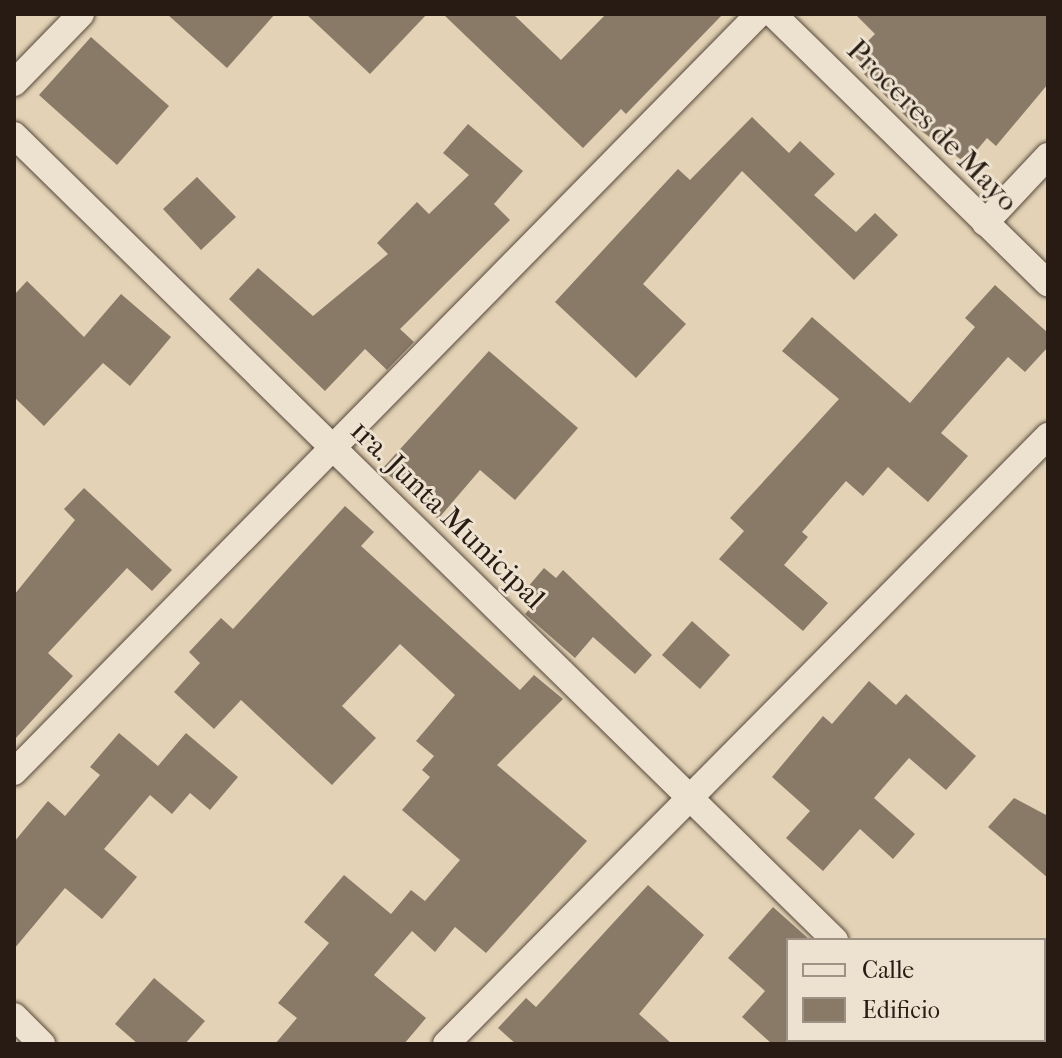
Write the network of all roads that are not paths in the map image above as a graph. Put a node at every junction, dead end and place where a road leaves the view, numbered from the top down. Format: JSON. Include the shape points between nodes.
{"nodes":[{"id":1,"x":81,"y":14,"type":"edge"},
{"id":2,"x":759,"y":14,"type":"edge"},
{"id":3,"x":773,"y":14,"type":"edge"},
{"id":4,"x":14,"y":83,"type":"edge"},
{"id":5,"x":14,"y":135,"type":"edge"},
{"id":6,"x":1048,"y":156,"type":"edge"},
{"id":7,"x":985,"y":223,"type":"junction"},
{"id":8,"x":1048,"y":283,"type":"edge"},
{"id":9,"x":1048,"y":436,"type":"edge"},
{"id":10,"x":333,"y":448,"type":"junction"},
{"id":11,"x":14,"y":772,"type":"edge"},
{"id":12,"x":690,"y":798,"type":"junction"},
{"id":13,"x":833,"y":938,"type":"edge"},
{"id":14,"x":14,"y":1016,"type":"edge"},
{"id":15,"x":42,"y":1044,"type":"edge"},
{"id":16,"x":446,"y":1044,"type":"edge"}],
"edges":[{"from":1,"to":4,"type":"street"},
{"from":2,"to":10,"type":"street"},
{"from":3,"to":7,"type":"street","name":"Proceres de Mayo"},
{"from":5,"to":10,"type":"street","name":"1ra. Junta Municipal"},
{"from":6,"to":7,"type":"street"},
{"from":7,"to":8,"type":"street","name":"Proceres de Mayo"},
{"from":9,"to":12,"type":"street"},
{"from":10,"to":11,"type":"street"},
{"from":10,"to":12,"type":"street","name":"1ra. Junta Municipal"},
{"from":12,"to":13,"type":"street","name":"1ra. Junta Municipal"},
{"from":12,"to":16,"type":"street"},
{"from":14,"to":15,"type":"street"}]}
